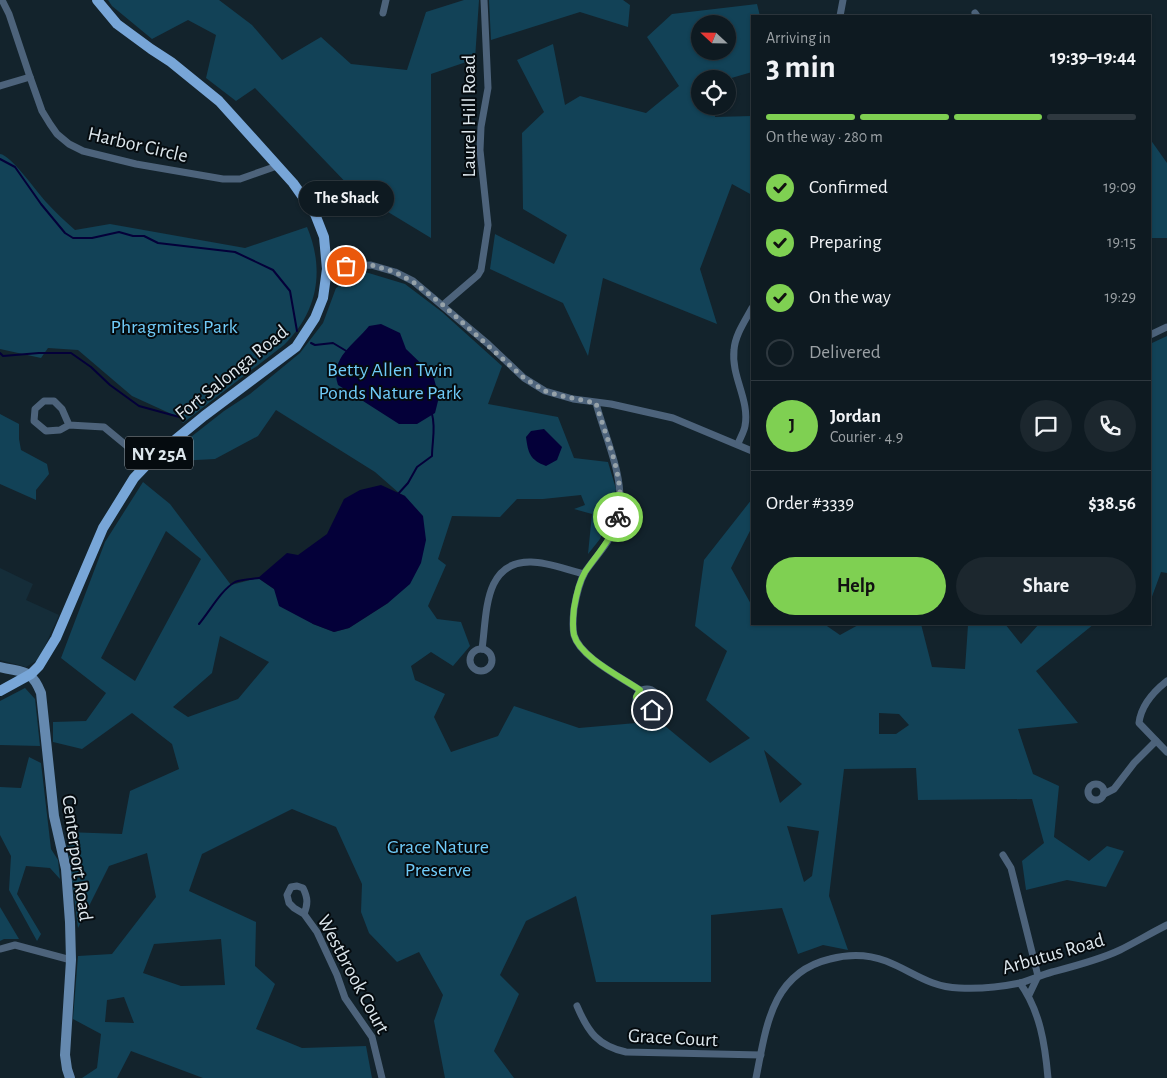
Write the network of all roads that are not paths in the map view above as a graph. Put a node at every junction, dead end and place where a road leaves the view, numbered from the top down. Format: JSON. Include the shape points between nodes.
{"nodes":[{"id":1,"x":2,"y":0,"type":"edge"},
{"id":2,"x":97,"y":0,"type":"edge"},
{"id":3,"x":386,"y":0,"type":"edge"},
{"id":4,"x":484,"y":0,"type":"edge"},
{"id":5,"x":843,"y":0,"type":"edge"},
{"id":6,"x":383,"y":13,"type":"dead end"},
{"id":7,"x":840,"y":15,"type":"edge"},
{"id":8,"x":30,"y":77,"type":"junction"},
{"id":9,"x":0,"y":86,"type":"edge"},
{"id":10,"x":277,"y":166,"type":"junction"},
{"id":11,"x":327,"y":269,"type":"junction"},
{"id":12,"x":443,"y":305,"type":"junction"},
{"id":13,"x":751,"y":310,"type":"edge"},
{"id":14,"x":1167,"y":327,"type":"edge"},
{"id":15,"x":1151,"y":335,"type":"edge"},
{"id":16,"x":596,"y":403,"type":"junction"},
{"id":17,"x":70,"y":425,"type":"junction"},
{"id":18,"x":738,"y":444,"type":"junction"},
{"id":19,"x":751,"y":450,"type":"edge"},
{"id":20,"x":152,"y":460,"type":"junction"},
{"id":21,"x":584,"y":574,"type":"junction"},
{"id":22,"x":482,"y":649,"type":"dead end"},
{"id":23,"x":0,"y":667,"type":"edge"},
{"id":24,"x":31,"y":674,"type":"junction"},
{"id":25,"x":1167,"y":681,"type":"edge"},
{"id":26,"x":640,"y":690,"type":"dead end"},
{"id":27,"x":0,"y":692,"type":"edge"},
{"id":28,"x":1156,"y":742,"type":"junction"},
{"id":29,"x":1167,"y":752,"type":"edge"},
{"id":30,"x":1104,"y":794,"type":"dead end"},
{"id":31,"x":1003,"y":855,"type":"dead end"},
{"id":32,"x":304,"y":914,"type":"dead end"},
{"id":33,"x":1167,"y":925,"type":"edge"},
{"id":34,"x":0,"y":949,"type":"edge"},
{"id":35,"x":71,"y":960,"type":"junction"},
{"id":36,"x":1038,"y":976,"type":"junction"},
{"id":37,"x":1020,"y":982,"type":"junction"},
{"id":38,"x":1029,"y":995,"type":"junction"},
{"id":39,"x":577,"y":1006,"type":"dead end"},
{"id":40,"x":761,"y":1056,"type":"junction"},
{"id":41,"x":70,"y":1078,"type":"edge"},
{"id":42,"x":382,"y":1078,"type":"edge"},
{"id":43,"x":756,"y":1078,"type":"edge"},
{"id":44,"x":1048,"y":1078,"type":"edge"}],
"edges":[{"from":1,"to":8,"type":"street","name":"Harbor Circle"},
{"from":2,"to":10,"type":"main road","name":"Fort Salonga Road","number":"NY 25A","via":[[117,24],[219,101]]},
{"from":3,"to":6,"type":"street"},
{"from":4,"to":12,"type":"street","name":"Laurel Hill Road","via":[[488,88],[480,150],[488,225],[481,270]]},
{"from":5,"to":7,"type":"street"},
{"from":8,"to":9,"type":"street"},
{"from":8,"to":10,"type":"street","name":"Harbor Circle","via":[[42,111],[57,134],[83,151],[223,179],[240,178]]},
{"from":10,"to":11,"type":"main road","name":"Fort Salonga Road","number":"NY 25A","via":[[315,214],[324,237]]},
{"from":11,"to":12,"type":"street","via":[[371,265],[395,272]]},
{"from":11,"to":20,"type":"main road","name":"Fort Salonga Road","number":"NY 25A","via":[[323,298],[315,318],[296,347],[204,416]]},
{"from":12,"to":16,"type":"street","via":[[524,378],[545,391]]},
{"from":13,"to":18,"type":"street","via":[[734,350],[736,377],[746,409],[745,427]]},
{"from":14,"to":15,"type":"street"},
{"from":16,"to":18,"type":"street","via":[[673,418]]},
{"from":16,"to":21,"type":"street","via":[[619,482],[619,513],[610,540]]},
{"from":17,"to":17,"type":"street","via":[[46,432],[34,421],[35,409],[44,402],[54,401]]},
{"from":17,"to":20,"type":"street","via":[[104,427],[127,446]]},
{"from":18,"to":19,"type":"street"},
{"from":20,"to":24,"type":"main road","name":"Fort Salonga Road","number":"NY 25A","via":[[134,478],[103,528],[56,638]]},
{"from":21,"to":22,"type":"street","via":[[533,562],[523,562],[503,571],[494,580],[490,591]]},
{"from":21,"to":26,"type":"street","via":[[575,604],[574,637],[588,656]]},
{"from":23,"to":24,"type":"main road"},
{"from":24,"to":27,"type":"main road","number":"NY 25A"},
{"from":24,"to":35,"type":"main road","name":"Centerport Road","via":[[41,693],[54,816],[66,869]]},
{"from":25,"to":28,"type":"street","via":[[1151,696],[1140,716],[1139,723]]},
{"from":28,"to":29,"type":"street"},
{"from":28,"to":30,"type":"street","via":[[1114,789]]},
{"from":31,"to":36,"type":"street","via":[[1011,868]]},
{"from":32,"to":42,"type":"street","name":"Westbrook Court","via":[[317,932],[345,998],[372,1037]]},
{"from":33,"to":36,"type":"street","name":"Arbutus Road","via":[[1118,951]]},
{"from":34,"to":35,"type":"street","via":[[15,945]]},
{"from":35,"to":41,"type":"main road","name":"Centerport Road","via":[[65,1055]]},
{"from":36,"to":37,"type":"street","name":"Arbutus Road"},
{"from":36,"to":38,"type":"street"},
{"from":37,"to":38,"type":"street"},
{"from":37,"to":40,"type":"street","name":"Arbutus Road","via":[[972,988],[941,986],[885,961],[862,955],[816,962],[788,983],[775,1002]]},
{"from":38,"to":44,"type":"street","via":[[1042,1030]]},
{"from":39,"to":40,"type":"street","name":"Grace Court","via":[[591,1032],[612,1049]]},
{"from":40,"to":43,"type":"street","name":"Arbutus Road"}]}
